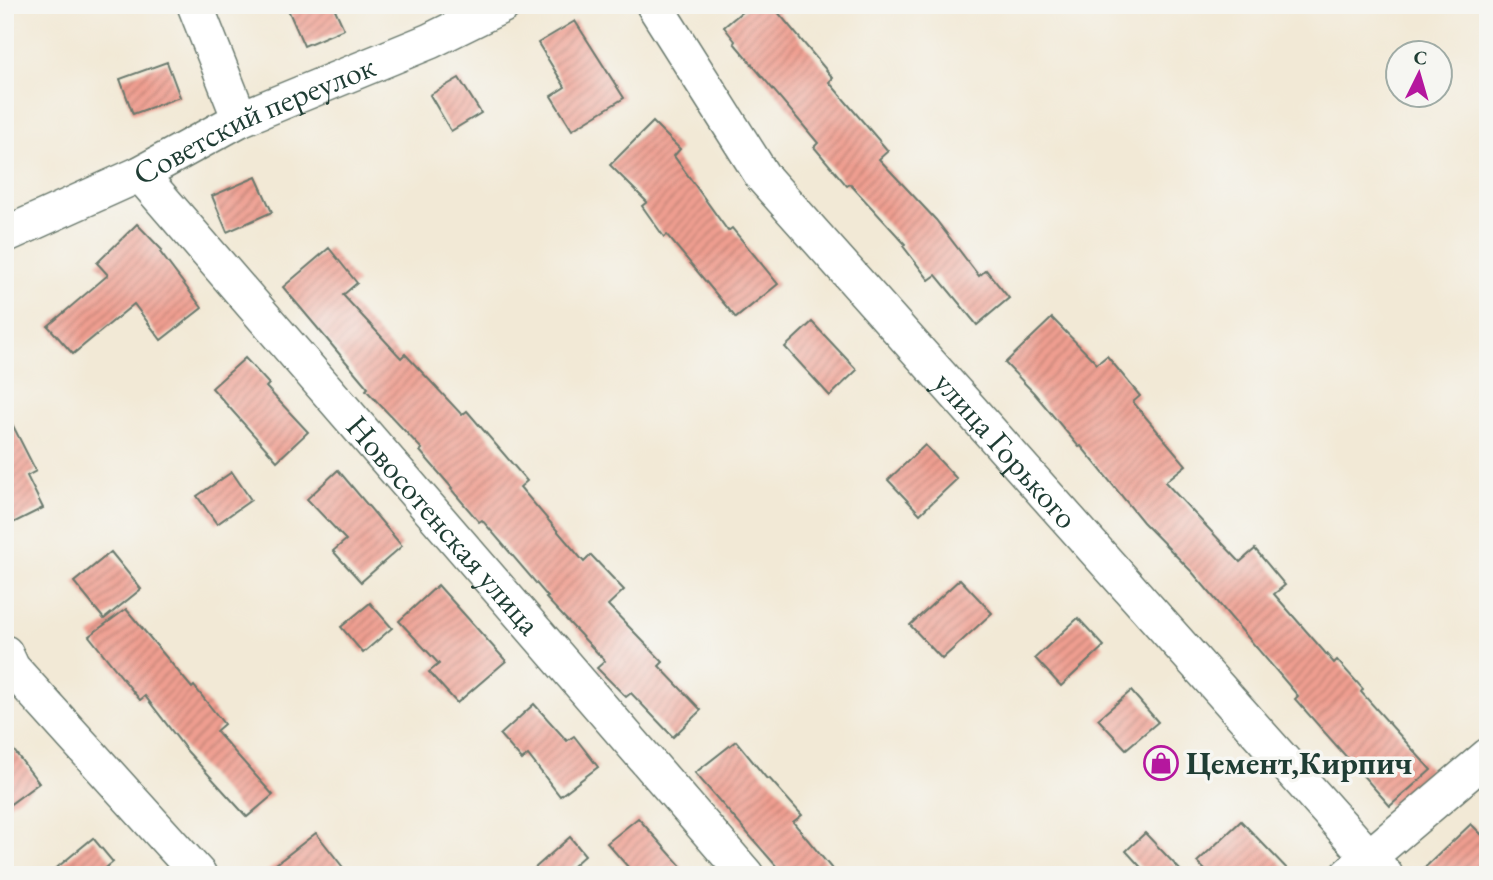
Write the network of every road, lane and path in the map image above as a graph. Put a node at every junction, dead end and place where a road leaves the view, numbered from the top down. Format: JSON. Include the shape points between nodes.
{"nodes":[{"id":1,"x":195,"y":5,"type":"edge"},
{"id":2,"x":503,"y":5,"type":"edge"},
{"id":3,"x":654,"y":5,"type":"edge"},
{"id":4,"x":240,"y":119,"type":"junction"},
{"id":5,"x":140,"y":174,"type":"junction"},
{"id":6,"x":5,"y":235,"type":"edge"},
{"id":7,"x":5,"y":653,"type":"edge"},
{"id":8,"x":1488,"y":756,"type":"edge"},
{"id":9,"x":1367,"y":869,"type":"edge"},
{"id":10,"x":199,"y":875,"type":"edge"},
{"id":11,"x":746,"y":875,"type":"edge"}],
"edges":[{"from":1,"to":4,"type":"street"},
{"from":2,"to":4,"type":"street","name":"Советский переулок","via":[[430,41]]},
{"from":3,"to":9,"type":"street","name":"улица Горького","via":[[763,177]]},
{"from":4,"to":5,"type":"street","name":"Советский переулок"},
{"from":5,"to":6,"type":"street","name":"Советский переулок"},
{"from":5,"to":11,"type":"street","name":"Новосотенская улица"},
{"from":7,"to":10,"type":"street","via":[[12,668]]},
{"from":8,"to":9,"type":"street"}]}
